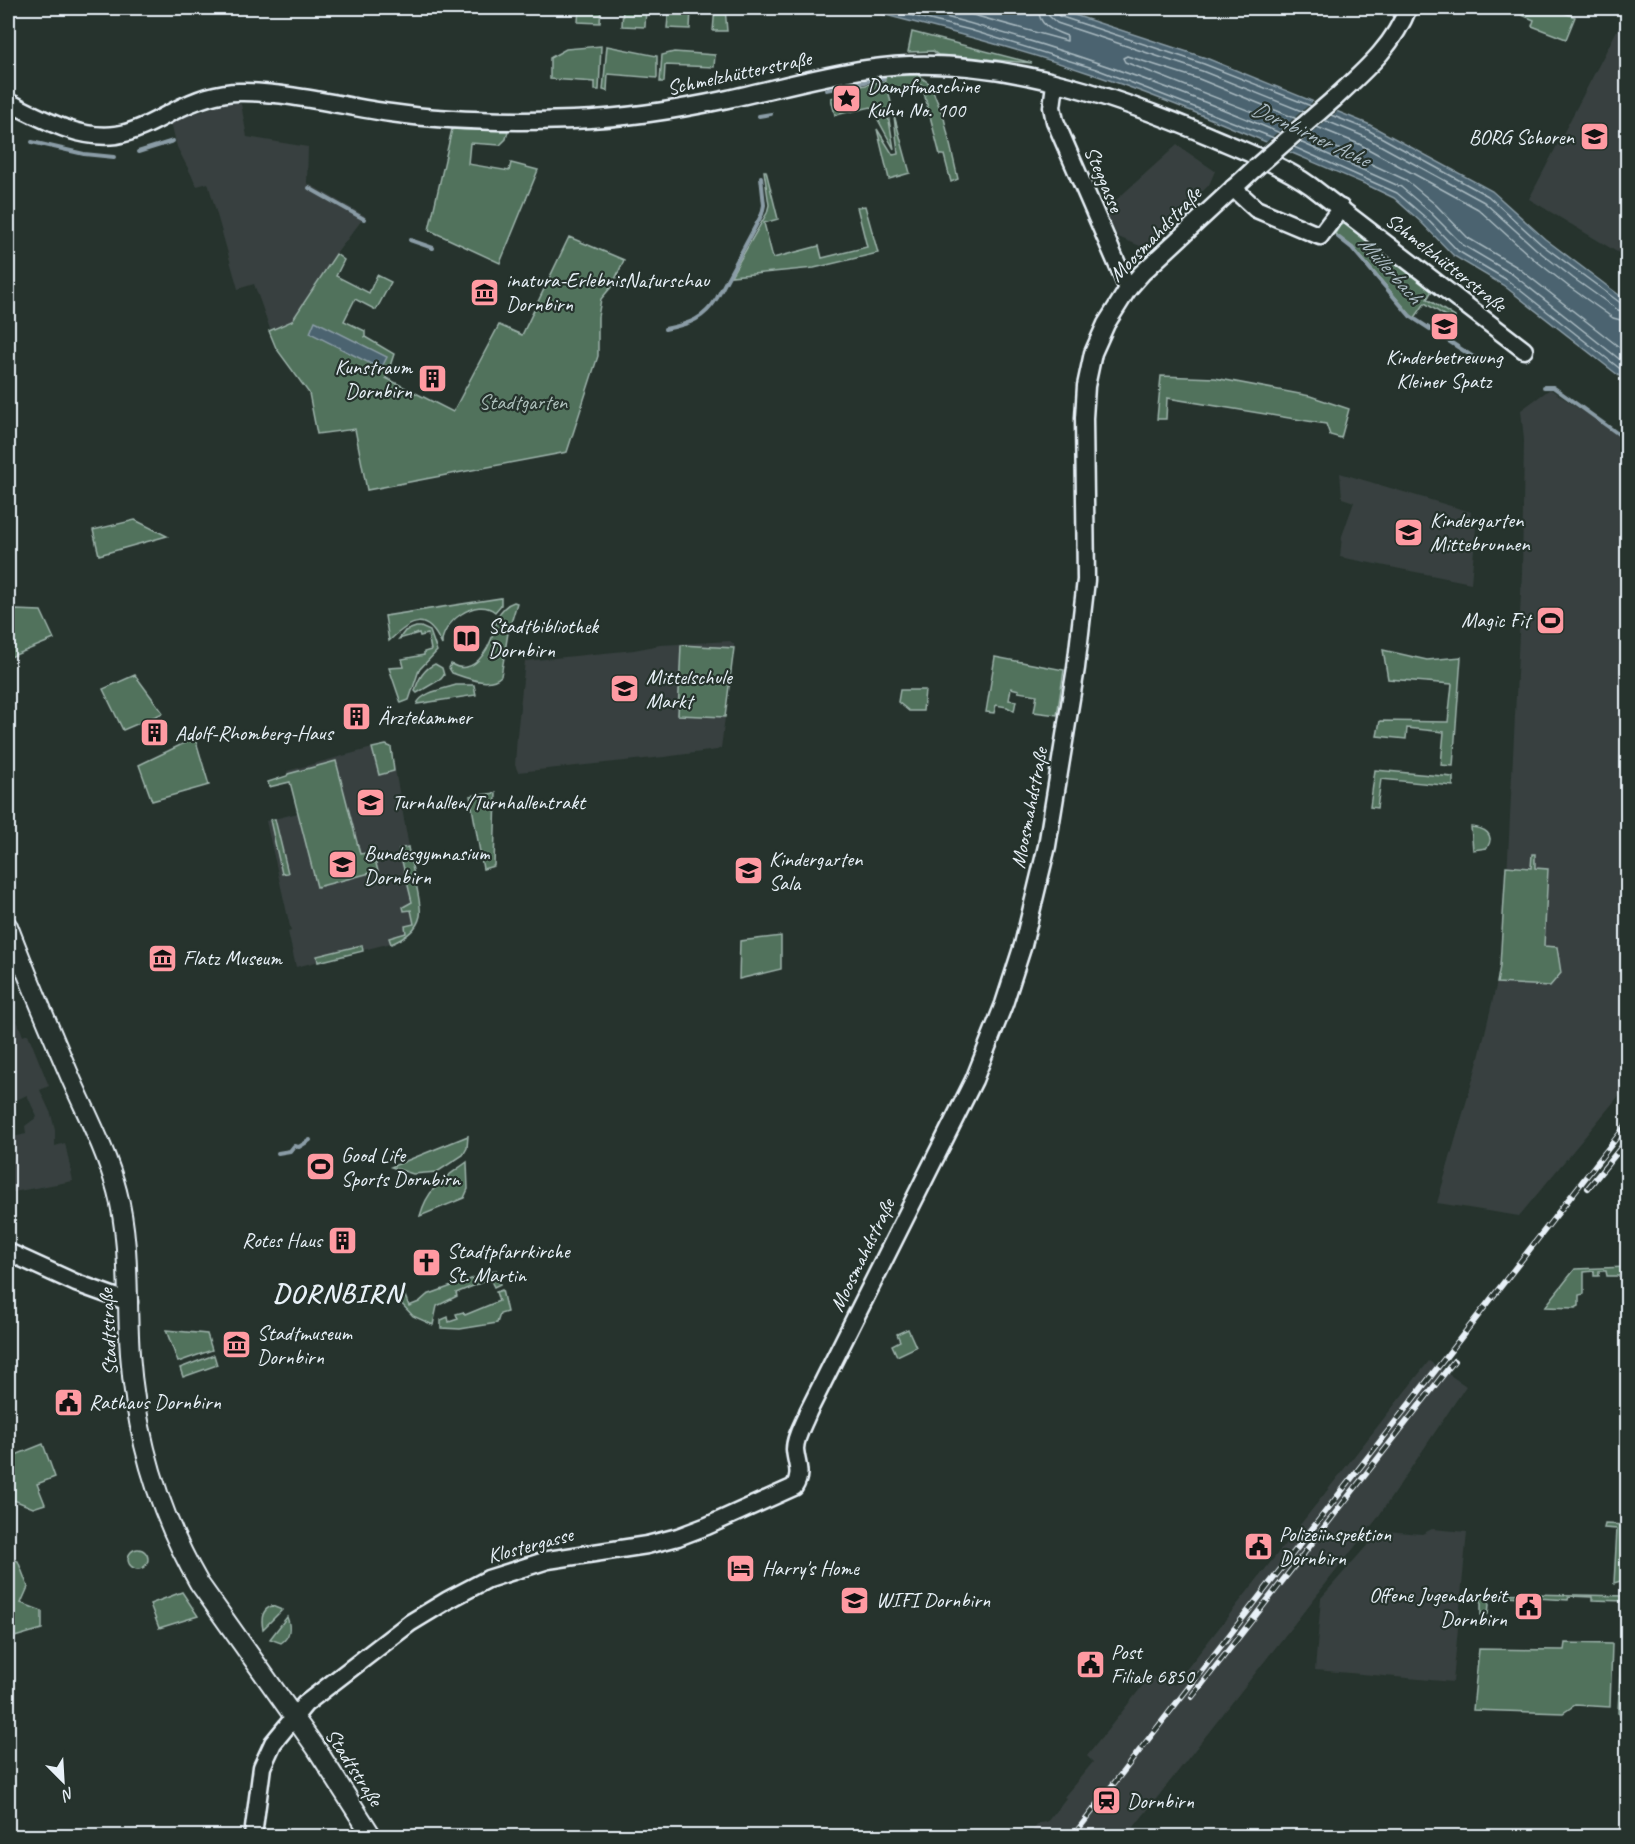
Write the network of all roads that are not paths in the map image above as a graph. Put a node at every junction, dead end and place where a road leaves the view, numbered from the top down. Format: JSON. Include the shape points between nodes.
{"nodes":[{"id":1,"x":1408,"y":8,"type":"edge"},
{"id":2,"x":1055,"y":84,"type":"junction"},
{"id":3,"x":8,"y":102,"type":"edge"},
{"id":4,"x":1233,"y":188,"type":"junction"},
{"id":5,"x":1341,"y":208,"type":"junction"},
{"id":6,"x":1128,"y":289,"type":"junction"},
{"id":7,"x":1524,"y":350,"type":"dead end"},
{"id":8,"x":8,"y":926,"type":"edge"},
{"id":9,"x":8,"y":1252,"type":"edge"},
{"id":10,"x":129,"y":1302,"type":"junction"},
{"id":11,"x":800,"y":1470,"type":"joint"},
{"id":12,"x":294,"y":1717,"type":"junction"},
{"id":13,"x":253,"y":1836,"type":"edge"},
{"id":14,"x":372,"y":1836,"type":"edge"}],
"edges":[{"from":1,"to":4,"type":"street","name":"Moosmahdstraße","bridge":true,"via":[[1380,55]]},
{"from":2,"to":3,"type":"street","name":"Schmelzhütterstraße","via":[[970,67],[868,69],[652,114],[525,121],[393,114],[290,96],[228,92],[196,100],[114,135],[73,132]]},
{"from":2,"to":5,"type":"street","name":"Schmelzhütterstraße","via":[[1132,104],[1278,166]]},
{"from":2,"to":6,"type":"street","name":"Steggasse","via":[[1055,121]]},
{"from":4,"to":5,"type":"street","via":[[1256,209],[1320,236]]},
{"from":4,"to":6,"type":"street","name":"Moosmahdstraße"},
{"from":5,"to":7,"type":"street","name":"Schmelzhütterstraße"},
{"from":6,"to":11,"type":"street","name":"Moosmahdstraße","via":[[1102,333],[1086,386],[1086,580],[1056,798],[1024,940],[974,1080],[804,1422],[795,1449]]},
{"from":8,"to":10,"type":"main road","name":"Stadtstraße","via":[[111,1170],[122,1218]]},
{"from":9,"to":10,"type":"street"},
{"from":10,"to":12,"type":"main road","name":"Stadtstraße","via":[[130,1353],[141,1438],[166,1518],[199,1583]]},
{"from":11,"to":12,"type":"street","name":"Klostergasse","via":[[794,1487],[678,1537],[562,1557],[488,1579],[410,1623],[305,1704]]},
{"from":12,"to":13,"type":"street","name":"Klostergasse","via":[[265,1758]]},
{"from":12,"to":14,"type":"main road","name":"Stadtstraße"}]}
